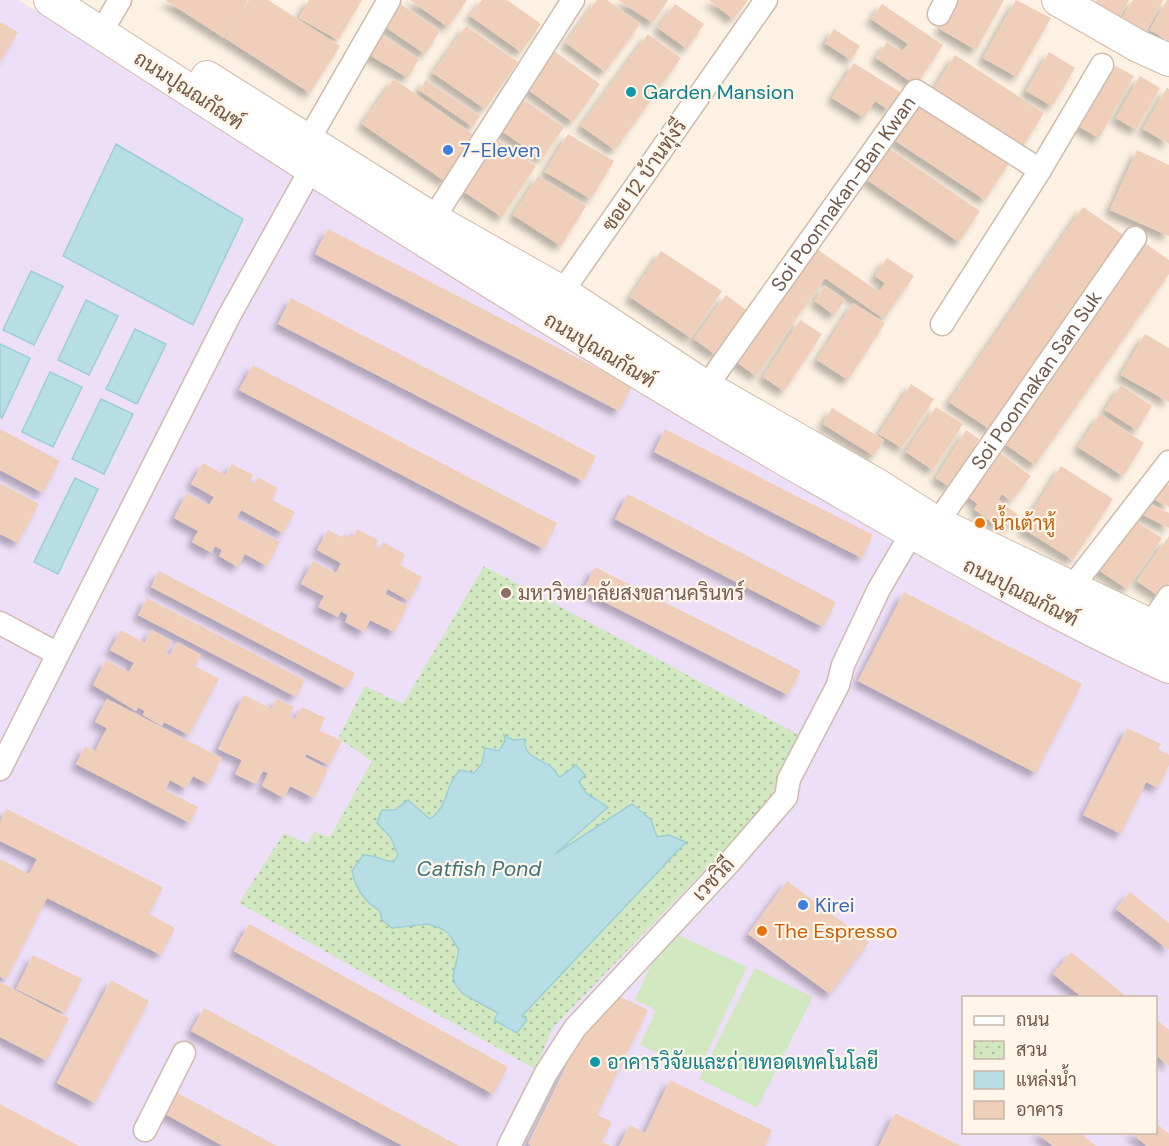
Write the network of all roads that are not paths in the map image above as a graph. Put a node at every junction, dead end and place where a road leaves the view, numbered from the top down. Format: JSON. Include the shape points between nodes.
{"nodes":[{"id":1,"x":50,"y":0,"type":"edge"},
{"id":2,"x":84,"y":0,"type":"edge"},
{"id":3,"x":388,"y":0,"type":"edge"},
{"id":4,"x":573,"y":0,"type":"edge"},
{"id":5,"x":766,"y":0,"type":"edge"},
{"id":6,"x":1072,"y":4,"type":"edge"},
{"id":7,"x":115,"y":9,"type":"edge"},
{"id":8,"x":1169,"y":60,"type":"edge"},
{"id":9,"x":1102,"y":65,"type":"dead end"},
{"id":10,"x":310,"y":154,"type":"junction"},
{"id":11,"x":1040,"y":170,"type":"junction"},
{"id":12,"x":433,"y":219,"type":"junction"},
{"id":13,"x":1136,"y":238,"type":"dead end"},
{"id":14,"x":554,"y":304,"type":"junction"},
{"id":15,"x":942,"y":324,"type":"dead end"},
{"id":16,"x":706,"y":387,"type":"junction"},
{"id":17,"x":1169,"y":462,"type":"edge"},
{"id":18,"x":930,"y":531,"type":"junction"},
{"id":19,"x":1072,"y":587,"type":"junction"},
{"id":20,"x":1169,"y":597,"type":"edge"},
{"id":21,"x":0,"y":623,"type":"edge"},
{"id":22,"x":1159,"y":629,"type":"edge"},
{"id":23,"x":58,"y":654,"type":"junction"},
{"id":24,"x":1169,"y":667,"type":"edge"},
{"id":25,"x":0,"y":769,"type":"edge"},
{"id":26,"x":184,"y":1053,"type":"dead end"},
{"id":27,"x":145,"y":1130,"type":"dead end"},
{"id":28,"x":509,"y":1146,"type":"edge"}],
"edges":[{"from":1,"to":10,"type":"street","name":"ถนนปุณณกัณฑ์"},
{"from":2,"to":7,"type":"street","name":"ถนนปุณณกัณฑ์"},
{"from":3,"to":10,"type":"street"},
{"from":4,"to":12,"type":"street"},
{"from":5,"to":14,"type":"street","name":"ซอย 12 บ้านทุ่งรี"},
{"from":6,"to":8,"type":"street","via":[[1138,46]]},
{"from":7,"to":10,"type":"street","name":"ถนนปุณณกัณฑ์"},
{"from":9,"to":11,"type":"street"},
{"from":10,"to":12,"type":"street","name":"ถนนปุณณกัณฑ์"},
{"from":10,"to":14,"type":"street","name":"ถนนปุณณกัณฑ์"},
{"from":10,"to":23,"type":"street"},
{"from":11,"to":15,"type":"street"},
{"from":11,"to":16,"type":"street","name":"Soi Poonnakan-Ban Kwan","via":[[916,91]]},
{"from":12,"to":14,"type":"street","name":"ถนนปุณณกัณฑ์"},
{"from":13,"to":18,"type":"street","name":"Soi Poonnakan San Suk"},
{"from":14,"to":16,"type":"street","name":"ถนนปุณณกัณฑ์"},
{"from":14,"to":18,"type":"street","name":"ถนนปุณณกัณฑ์","via":[[704,413]]},
{"from":16,"to":18,"type":"street","name":"ถนนปุณณกัณฑ์","via":[[879,486]]},
{"from":17,"to":19,"type":"street"},
{"from":18,"to":19,"type":"street","name":"ถนนปุณณกัณฑ์"},
{"from":18,"to":24,"type":"street","name":"ถนนปุณณกัณฑ์","via":[[987,575]]},
{"from":18,"to":28,"type":"street","name":"เวชวิถี","via":[[907,541],[879,590],[843,665],[838,685],[789,779],[786,797],[575,1028],[546,1072]]},
{"from":19,"to":22,"type":"street","name":"ถนนปุณณกัณฑ์"},
{"from":20,"to":22,"type":"street"},
{"from":21,"to":23,"type":"street"},
{"from":23,"to":25,"type":"street"},
{"from":26,"to":27,"type":"street"}]}
